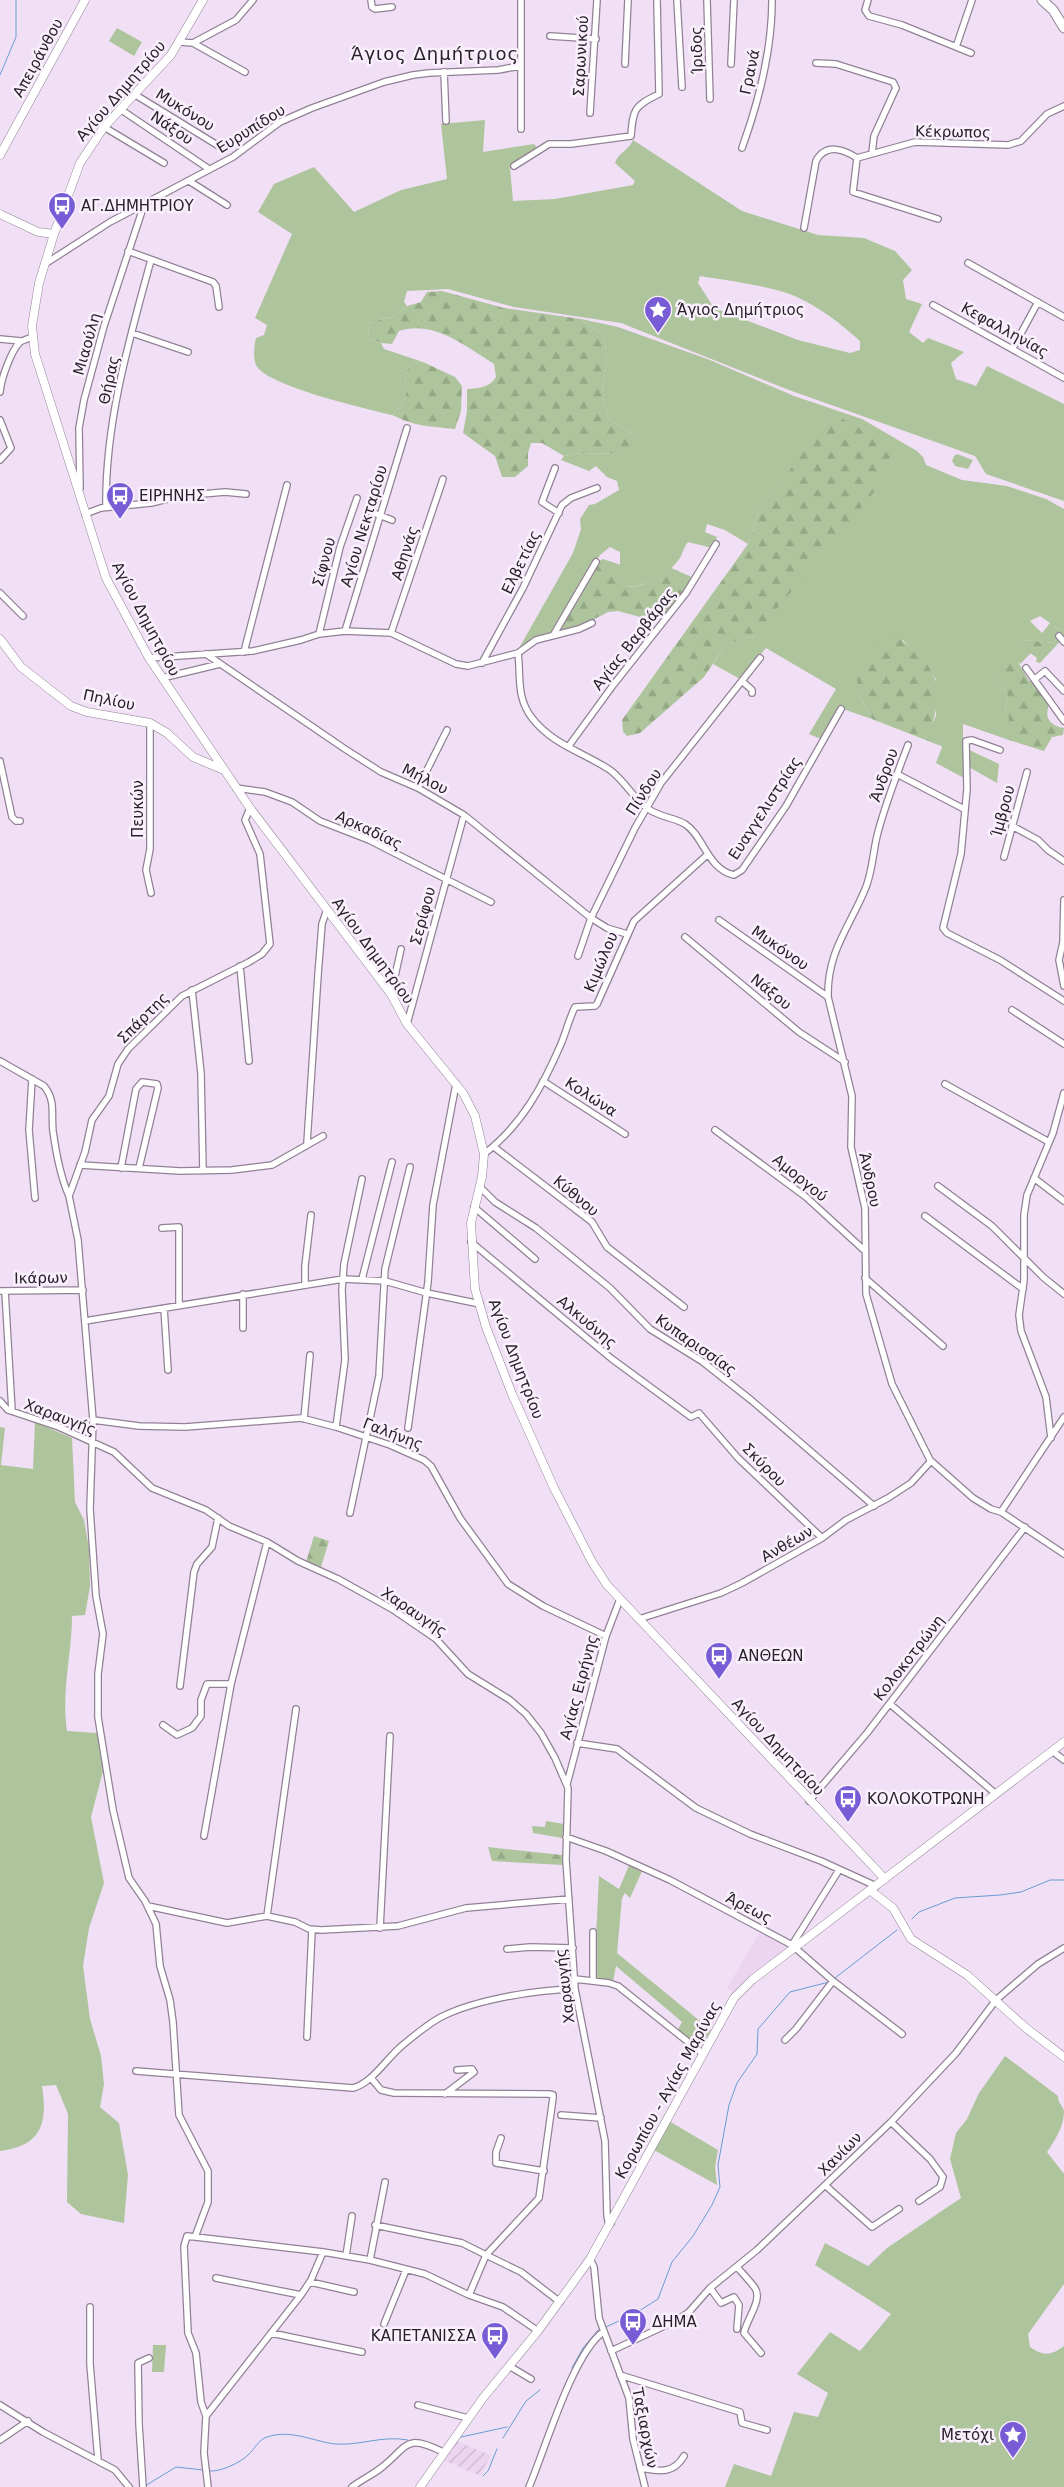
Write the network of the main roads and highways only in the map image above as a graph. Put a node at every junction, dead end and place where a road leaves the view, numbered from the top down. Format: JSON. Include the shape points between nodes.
{"nodes":[{"id":1,"x":1042,"y":0,"type":"edge"},
{"id":2,"x":1064,"y":28,"type":"edge"}],
"edges":[{"from":1,"to":2,"type":"main road"}]}
